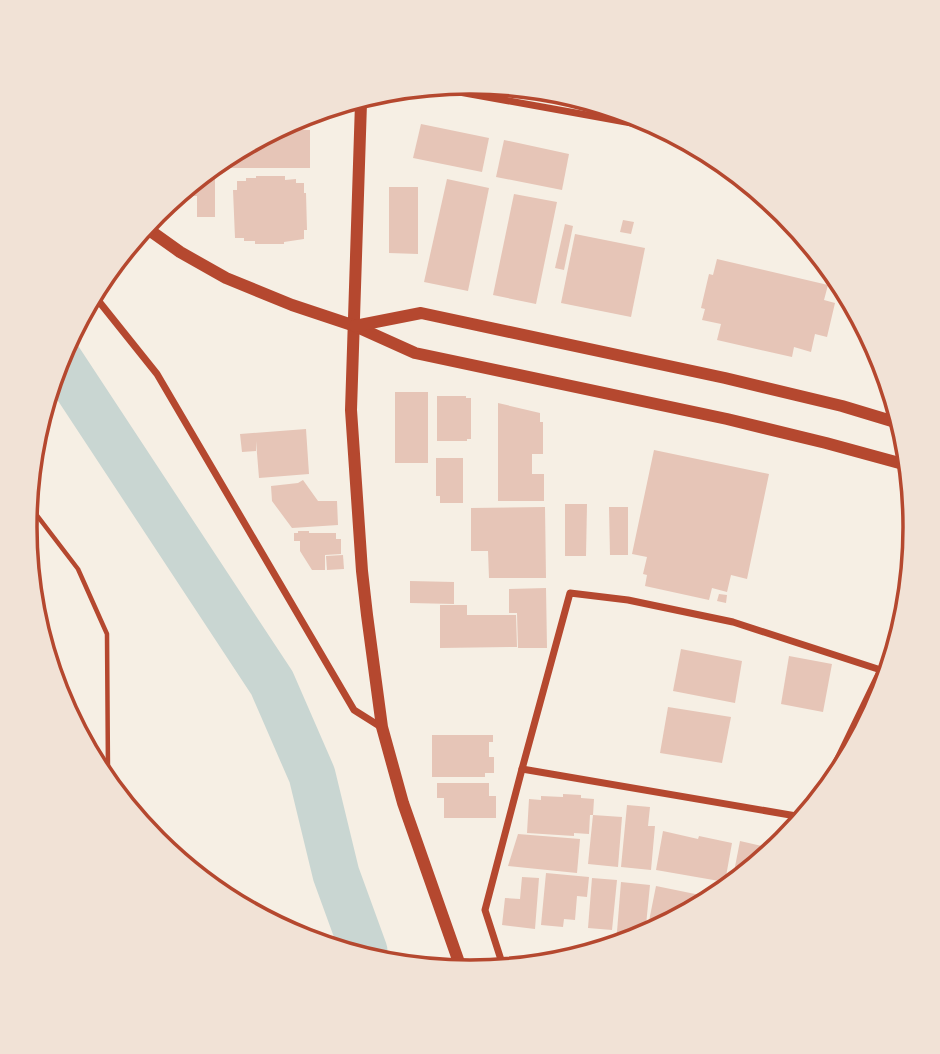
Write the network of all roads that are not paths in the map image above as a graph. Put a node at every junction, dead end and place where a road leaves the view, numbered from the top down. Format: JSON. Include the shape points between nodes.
{"nodes":[{"id":1,"x":470,"y":94,"type":"edge"},
{"id":2,"x":360,"y":109,"type":"edge"},
{"id":3,"x":619,"y":121,"type":"edge"},
{"id":4,"x":153,"y":232,"type":"edge"},
{"id":5,"x":100,"y":302,"type":"edge"},
{"id":6,"x":355,"y":326,"type":"junction"},
{"id":7,"x":889,"y":420,"type":"edge"},
{"id":8,"x":899,"y":463,"type":"edge"},
{"id":9,"x":879,"y":669,"type":"edge"},
{"id":10,"x":382,"y":727,"type":"junction"},
{"id":11,"x":522,"y":769,"type":"junction"},
{"id":12,"x":793,"y":816,"type":"edge"},
{"id":13,"x":501,"y":959,"type":"edge"},
{"id":14,"x":458,"y":960,"type":"edge"}],
"edges":[{"from":1,"to":3,"type":"street"},
{"from":2,"to":6,"type":"street"},
{"from":4,"to":6,"type":"street","via":[[226,278]]},
{"from":5,"to":10,"type":"street","via":[[157,374],[354,710]]},
{"from":6,"to":7,"type":"street","via":[[421,313],[738,381]]},
{"from":6,"to":8,"type":"street","via":[[415,353],[727,419]]},
{"from":6,"to":10,"type":"street","via":[[351,410],[362,571]]},
{"from":9,"to":11,"type":"street","via":[[733,622],[570,593]]},
{"from":10,"to":14,"type":"street","via":[[403,803]]},
{"from":11,"to":12,"type":"street"},
{"from":11,"to":13,"type":"street","via":[[485,910]]}]}
